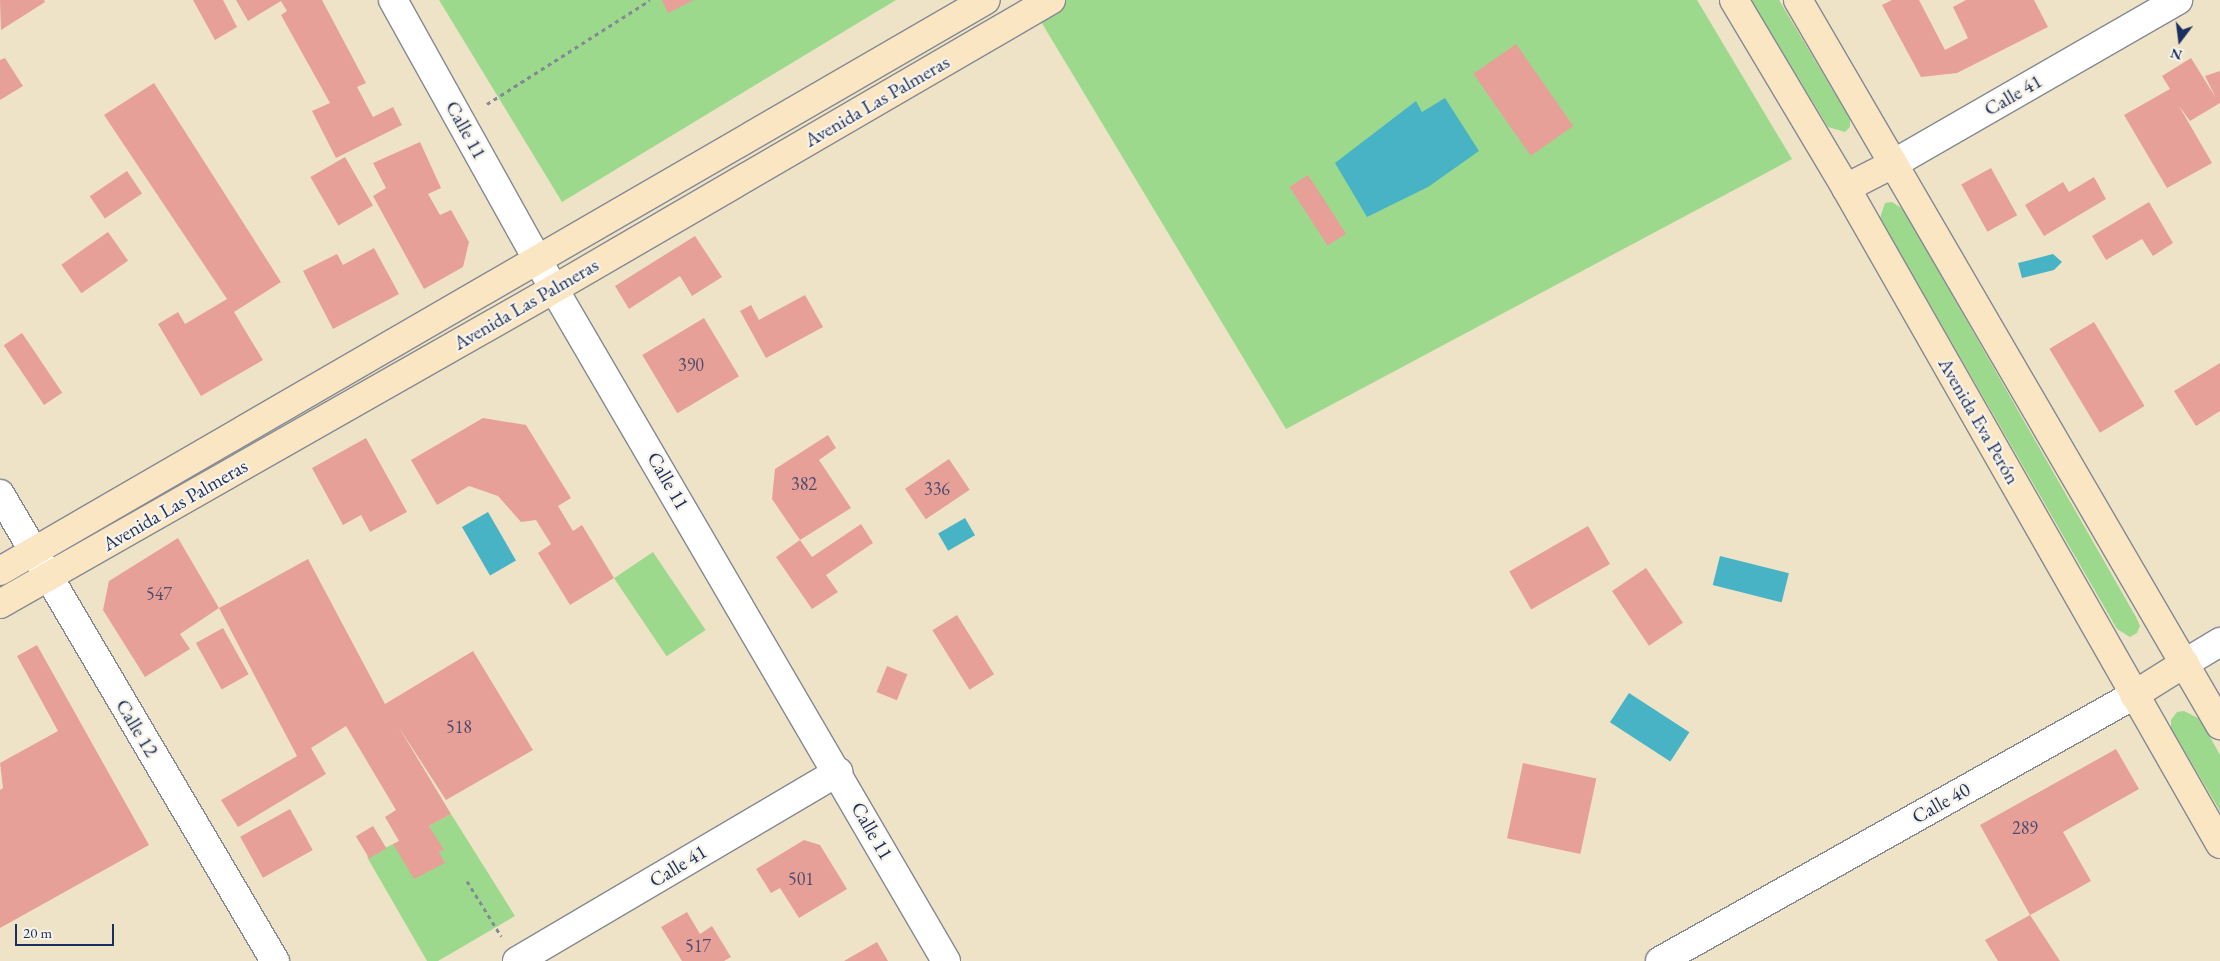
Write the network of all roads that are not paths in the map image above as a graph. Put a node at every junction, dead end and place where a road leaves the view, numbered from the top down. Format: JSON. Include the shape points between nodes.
{"nodes":[{"id":1,"x":393,"y":0,"type":"edge"},
{"id":2,"x":986,"y":0,"type":"edge"},
{"id":3,"x":1050,"y":0,"type":"edge"},
{"id":4,"x":1734,"y":0,"type":"edge"},
{"id":5,"x":1798,"y":0,"type":"edge"},
{"id":6,"x":2178,"y":0,"type":"edge"},
{"id":7,"x":1893,"y":164,"type":"junction"},
{"id":8,"x":1846,"y":188,"type":"junction"},
{"id":9,"x":538,"y":260,"type":"junction"},
{"id":10,"x":554,"y":289,"type":"junction"},
{"id":11,"x":0,"y":494,"type":"edge"},
{"id":12,"x":33,"y":552,"type":"junction"},
{"id":13,"x":0,"y":572,"type":"edge"},
{"id":14,"x":47,"y":577,"type":"junction"},
{"id":15,"x":0,"y":604,"type":"edge"},
{"id":16,"x":2220,"y":642,"type":"edge"},
{"id":17,"x":2185,"y":663,"type":"junction"},
{"id":18,"x":2134,"y":695,"type":"junction"},
{"id":19,"x":2220,"y":724,"type":"edge"},
{"id":20,"x":838,"y":772,"type":"junction"},
{"id":21,"x":2220,"y":844,"type":"edge"},
{"id":22,"x":275,"y":961,"type":"edge"},
{"id":23,"x":517,"y":961,"type":"edge"},
{"id":24,"x":946,"y":961,"type":"edge"},
{"id":25,"x":1660,"y":961,"type":"edge"}],
"edges":[{"from":1,"to":9,"type":"street","name":"Calle 11"},
{"from":2,"to":9,"type":"main road","name":"Avenida Las Palmeras"},
{"from":3,"to":10,"type":"main road","name":"Avenida Las Palmeras"},
{"from":4,"to":8,"type":"main road","name":"Avenida Eva Perón"},
{"from":5,"to":7,"type":"main road"},
{"from":6,"to":7,"type":"street","name":"Calle 41"},
{"from":7,"to":8,"type":"main road","name":"Calle 41"},
{"from":7,"to":17,"type":"main road"},
{"from":8,"to":18,"type":"main road","name":"Avenida Eva Perón"},
{"from":9,"to":10,"type":"street","name":"Calle 11"},
{"from":9,"to":12,"type":"main road","name":"Avenida Las Palmeras"},
{"from":10,"to":14,"type":"main road","name":"Avenida Las Palmeras"},
{"from":10,"to":20,"type":"street","name":"Calle 11"},
{"from":11,"to":12,"type":"street","name":"Calle 12"},
{"from":12,"to":13,"type":"main road","name":"Avenida Las Palmeras"},
{"from":12,"to":14,"type":"street","name":"Calle 12"},
{"from":14,"to":15,"type":"main road","name":"Avenida Las Palmeras"},
{"from":14,"to":22,"type":"street","name":"Calle 12"},
{"from":16,"to":17,"type":"street","name":"Calle 40"},
{"from":17,"to":18,"type":"main road","name":"Calle 40"},
{"from":17,"to":19,"type":"main road"},
{"from":18,"to":21,"type":"main road","name":"Avenida Eva Perón"},
{"from":18,"to":25,"type":"street","name":"Calle 40"},
{"from":20,"to":23,"type":"street","name":"Calle 41"},
{"from":20,"to":24,"type":"street","name":"Calle 11"}]}
